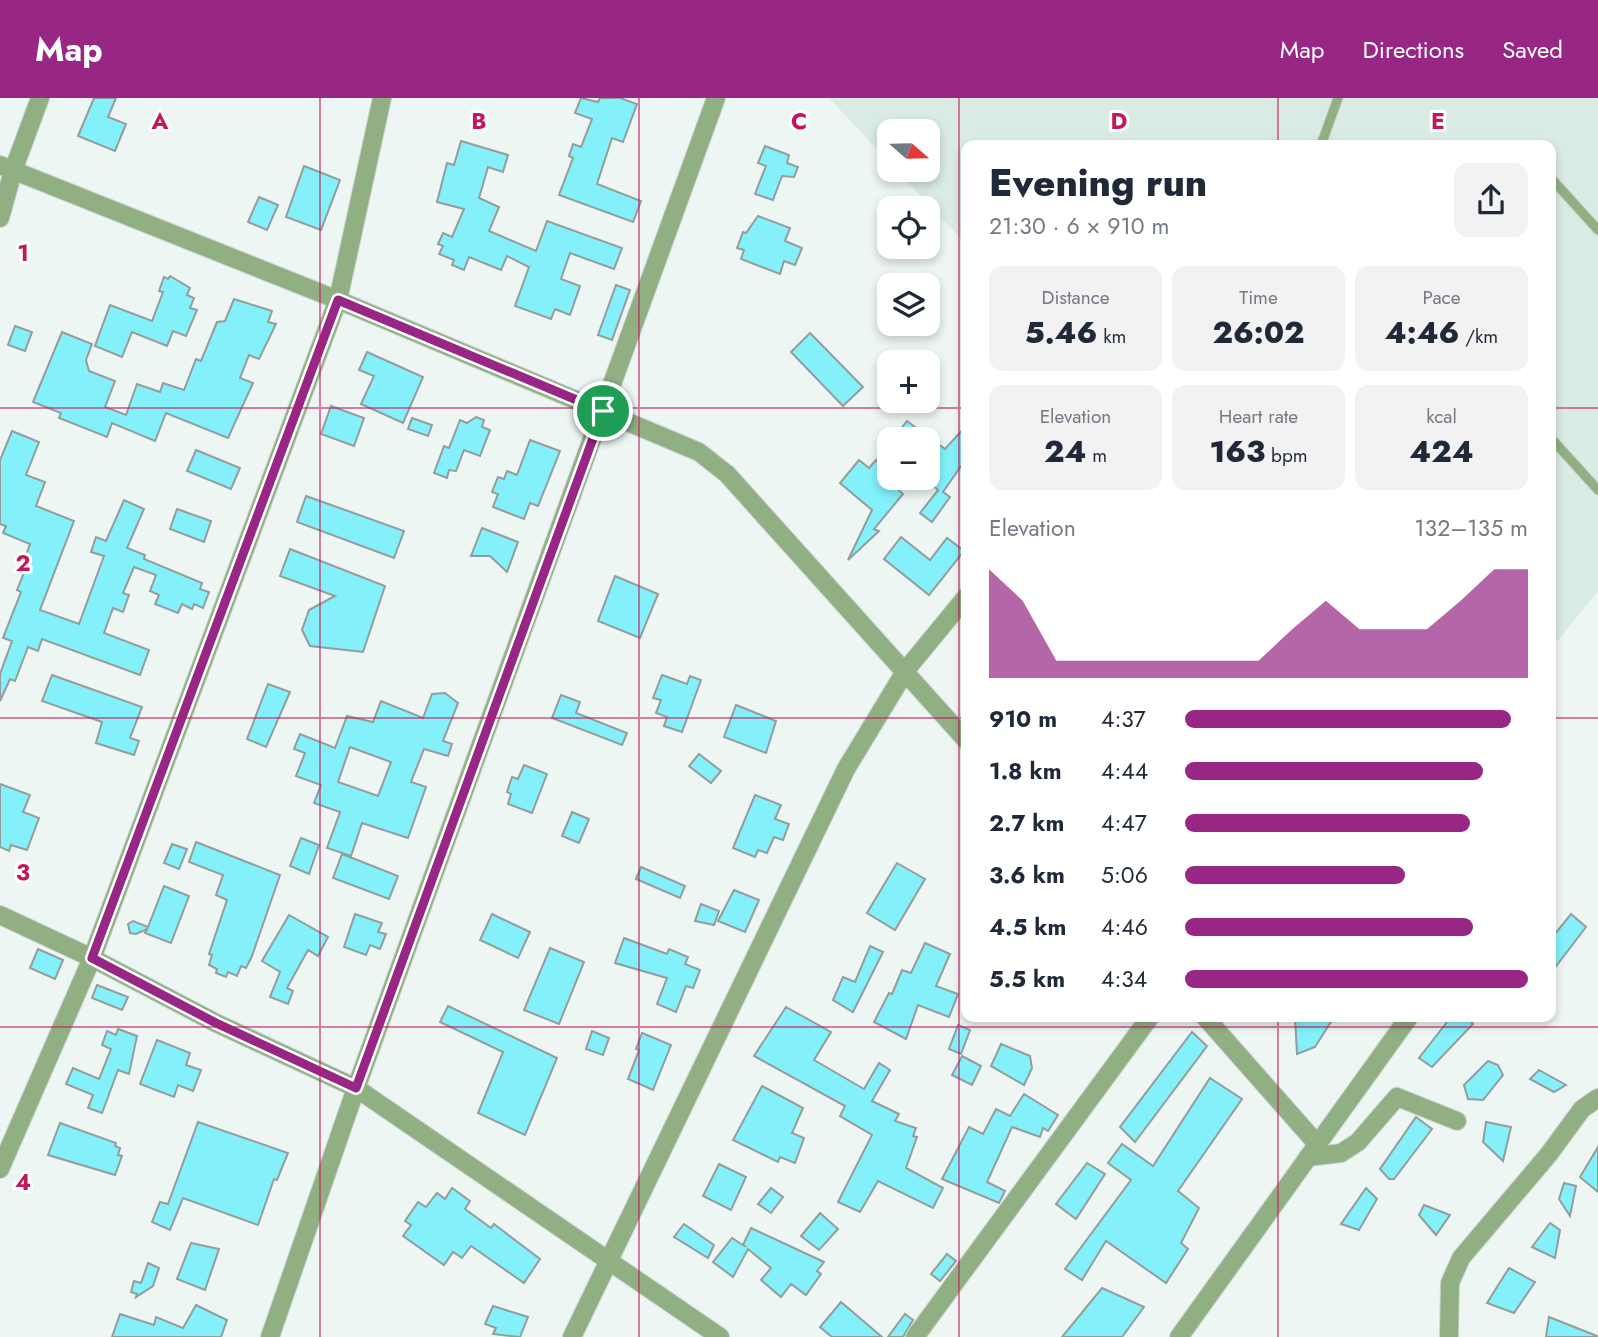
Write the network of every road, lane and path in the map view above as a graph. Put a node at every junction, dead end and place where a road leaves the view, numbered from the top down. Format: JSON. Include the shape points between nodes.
{"nodes":[{"id":1,"x":40,"y":98,"type":"edge"},
{"id":2,"x":382,"y":98,"type":"edge"},
{"id":3,"x":716,"y":98,"type":"edge"},
{"id":4,"x":1338,"y":98,"type":"edge"},
{"id":5,"x":1323,"y":140,"type":"edge"},
{"id":6,"x":6,"y":168,"type":"edge"},
{"id":7,"x":1556,"y":184,"type":"edge"},
{"id":8,"x":0,"y":218,"type":"edge"},
{"id":9,"x":1598,"y":230,"type":"edge"},
{"id":10,"x":338,"y":300,"type":"junction"},
{"id":11,"x":603,"y":411,"type":"junction"},
{"id":12,"x":1556,"y":443,"type":"edge"},
{"id":13,"x":1598,"y":490,"type":"edge"},
{"id":14,"x":961,"y":603,"type":"edge"},
{"id":15,"x":906,"y":670,"type":"junction"},
{"id":16,"x":961,"y":734,"type":"edge"},
{"id":17,"x":0,"y":915,"type":"edge"},
{"id":18,"x":92,"y":958,"type":"junction"},
{"id":19,"x":1146,"y":1022,"type":"edge"},
{"id":20,"x":1209,"y":1022,"type":"edge"},
{"id":21,"x":1405,"y":1022,"type":"edge"},
{"id":22,"x":356,"y":1088,"type":"junction"},
{"id":23,"x":1598,"y":1098,"type":"edge"},
{"id":24,"x":1457,"y":1121,"type":"dead end"},
{"id":25,"x":1313,"y":1151,"type":"junction"},
{"id":26,"x":0,"y":1169,"type":"edge"},
{"id":27,"x":608,"y":1258,"type":"junction"},
{"id":28,"x":270,"y":1337,"type":"edge"},
{"id":29,"x":572,"y":1337,"type":"edge"},
{"id":30,"x":720,"y":1337,"type":"edge"},
{"id":31,"x":915,"y":1337,"type":"edge"},
{"id":32,"x":1179,"y":1337,"type":"edge"},
{"id":33,"x":1449,"y":1337,"type":"edge"}],
"edges":[{"from":1,"to":6,"type":"street"},
{"from":2,"to":10,"type":"street"},
{"from":3,"to":11,"type":"street"},
{"from":4,"to":5,"type":"lane"},
{"from":6,"to":8,"type":"street"},
{"from":6,"to":10,"type":"street"},
{"from":7,"to":9,"type":"lane"},
{"from":10,"to":11,"type":"street"},
{"from":10,"to":18,"type":"street"},
{"from":11,"to":15,"type":"street","via":[[699,452],[727,474]]},
{"from":11,"to":22,"type":"street"},
{"from":12,"to":13,"type":"lane"},
{"from":14,"to":15,"type":"street"},
{"from":15,"to":16,"type":"street"},
{"from":15,"to":27,"type":"street","via":[[846,769]]},
{"from":17,"to":18,"type":"street"},
{"from":18,"to":22,"type":"street","via":[[216,1023]]},
{"from":18,"to":26,"type":"street"},
{"from":19,"to":31,"type":"street"},
{"from":20,"to":25,"type":"street"},
{"from":21,"to":25,"type":"street"},
{"from":22,"to":27,"type":"street"},
{"from":22,"to":28,"type":"street"},
{"from":23,"to":33,"type":"street","via":[[1583,1109],[1461,1258],[1450,1283]]},
{"from":24,"to":25,"type":"street","via":[[1397,1097],[1358,1142],[1341,1153]]},
{"from":25,"to":32,"type":"street"},
{"from":27,"to":29,"type":"street"},
{"from":27,"to":30,"type":"street"}]}
